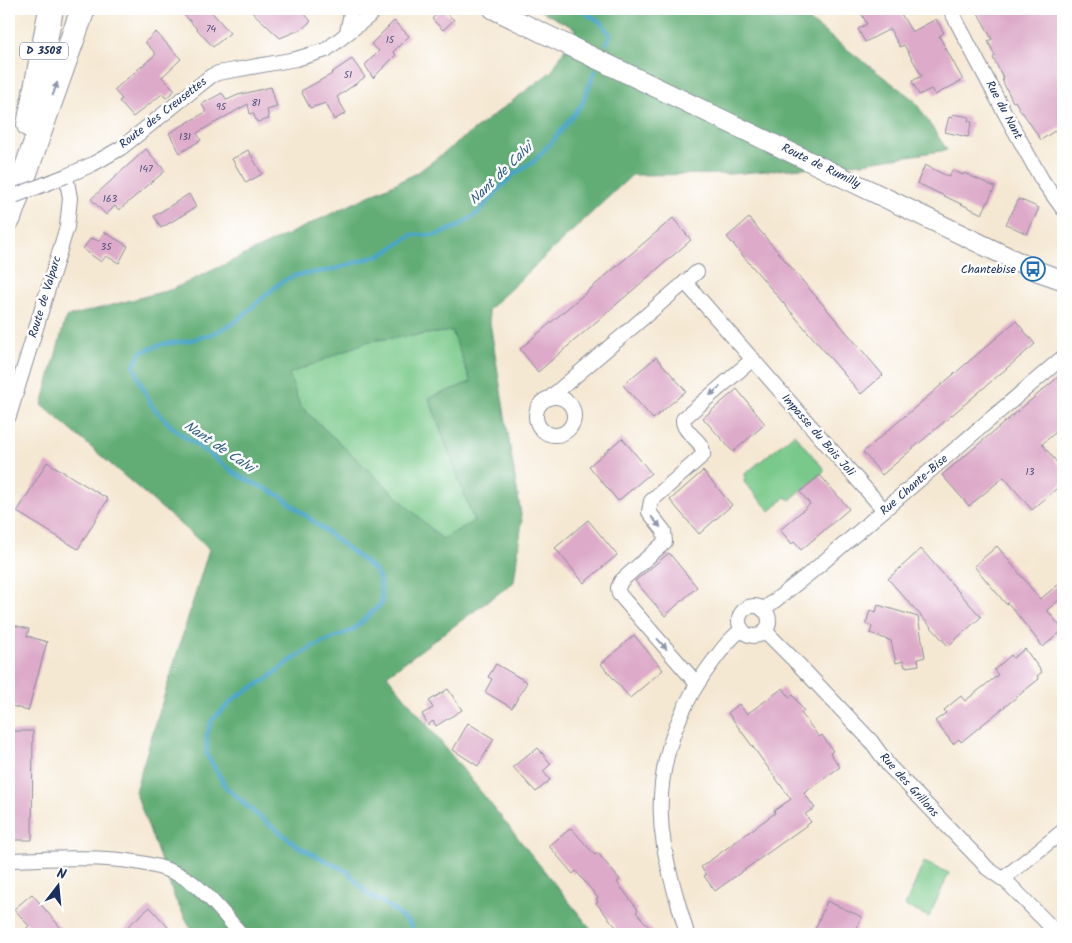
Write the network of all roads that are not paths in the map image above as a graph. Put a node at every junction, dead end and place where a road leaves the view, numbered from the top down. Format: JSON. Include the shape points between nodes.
{"nodes":[{"id":1,"x":51,"y":9,"type":"edge"},
{"id":2,"x":83,"y":9,"type":"edge"},
{"id":3,"x":352,"y":9,"type":"edge"},
{"id":4,"x":376,"y":9,"type":"edge"},
{"id":5,"x":493,"y":9,"type":"edge"},
{"id":6,"x":950,"y":9,"type":"edge"},
{"id":7,"x":347,"y":32,"type":"junction"},
{"id":8,"x":66,"y":176,"type":"junction"},
{"id":9,"x":9,"y":198,"type":"edge"},
{"id":10,"x":1063,"y":209,"type":"edge"},
{"id":11,"x":9,"y":210,"type":"edge"},
{"id":12,"x":9,"y":218,"type":"edge"},
{"id":13,"x":1037,"y":271,"type":"junction"},
{"id":14,"x":697,"y":272,"type":"dead end"},
{"id":15,"x":1063,"y":280,"type":"edge"},
{"id":16,"x":685,"y":282,"type":"junction"},
{"id":17,"x":1063,"y":294,"type":"edge"},
{"id":18,"x":1063,"y":357,"type":"edge"},
{"id":19,"x":752,"y":359,"type":"junction"},
{"id":20,"x":552,"y":396,"type":"dead end"},
{"id":21,"x":9,"y":416,"type":"edge"},
{"id":22,"x":884,"y":510,"type":"junction"},
{"id":23,"x":763,"y":610,"type":"junction"},
{"id":24,"x":742,"y":629,"type":"junction"},
{"id":25,"x":765,"y":631,"type":"junction"},
{"id":26,"x":697,"y":684,"type":"junction"},
{"id":27,"x":1063,"y":831,"type":"edge"},
{"id":28,"x":9,"y":860,"type":"edge"},
{"id":29,"x":1004,"y":878,"type":"junction"},
{"id":30,"x":241,"y":934,"type":"edge"},
{"id":31,"x":688,"y":934,"type":"edge"},
{"id":32,"x":1058,"y":934,"type":"edge"}],
"edges":[{"from":1,"to":11,"type":"highway","number":"D 3508"},
{"from":12,"to":2,"type":"highway","one_way":true},
{"from":3,"to":7,"type":"street"},
{"from":4,"to":7,"type":"street","name":"Route des Creusettes"},
{"from":5,"to":13,"type":"main road","name":"Route de Rumilly"},
{"from":6,"to":10,"type":"street","name":"Rue du Nant","via":[[1042,180]]},
{"from":7,"to":8,"type":"street","name":"Route des Creusettes","via":[[333,46],[314,54],[210,76],[127,144]]},
{"from":8,"to":9,"type":"street","name":"Route des Creusettes","bridge":true},
{"from":8,"to":21,"type":"street","name":"Route de Valparc","via":[[70,198],[67,227]]},
{"from":13,"to":15,"type":"main road","name":"Route de Rumilly"},
{"from":13,"to":17,"type":"main road","name":"Route de Rumilly"},
{"from":14,"to":16,"type":"street"},
{"from":16,"to":19,"type":"street","name":"Impasse du Bois Joli"},
{"from":16,"to":20,"type":"street"},
{"from":18,"to":22,"type":"street","name":"Rue Chante-Bise"},
{"from":19,"to":22,"type":"street","name":"Impasse du Bois Joli"},
{"from":19,"to":26,"type":"street","one_way":true,"via":[[683,420],[684,426],[704,450],[703,455],[651,501],[650,515],[664,531],[664,542],[621,580],[618,588],[619,594]]},
{"from":22,"to":23,"type":"street","name":"Rue Chante-Bise"},
{"from":23,"to":24,"type":"street","via":[[750,607],[743,612]]},
{"from":23,"to":25,"type":"street","via":[[769,619]]},
{"from":24,"to":25,"type":"street","via":[[755,636]]},
{"from":24,"to":26,"type":"street","via":[[726,643]]},
{"from":25,"to":29,"type":"street","name":"Rue des Grillons","via":[[987,868]]},
{"from":26,"to":31,"type":"street","via":[[670,741],[660,798],[663,844]]},
{"from":27,"to":29,"type":"street"},
{"from":28,"to":30,"type":"street","via":[[101,858],[169,871],[188,880],[220,909]]},
{"from":29,"to":32,"type":"street","name":"Rue des Grillons"}]}
